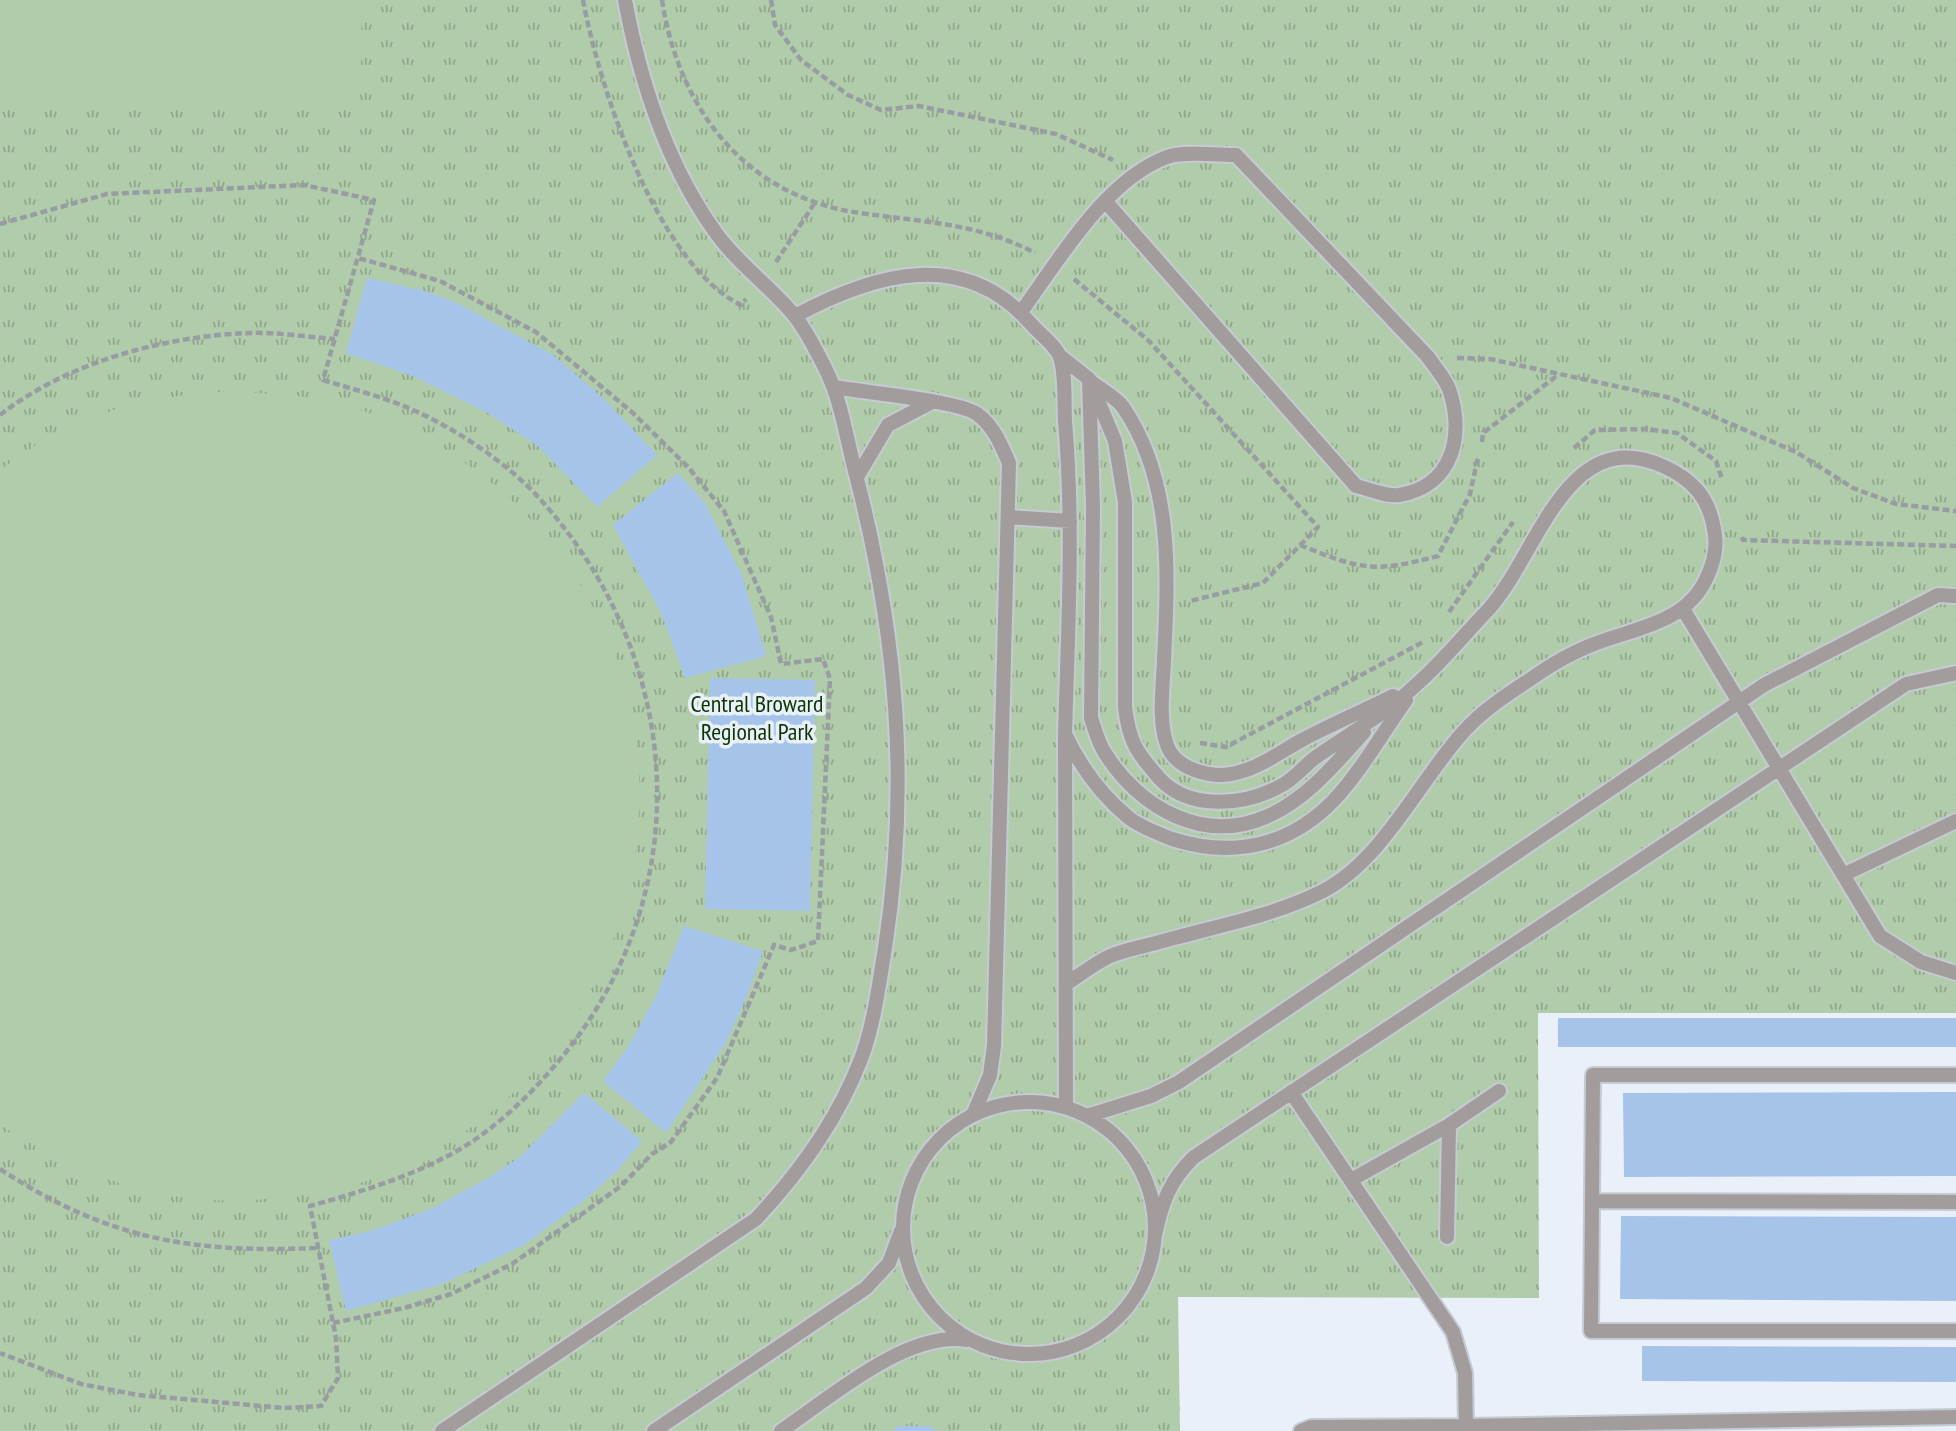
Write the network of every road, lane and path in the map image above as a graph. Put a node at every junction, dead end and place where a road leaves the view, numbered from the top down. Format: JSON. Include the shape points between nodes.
{"nodes":[{"id":1,"x":625,"y":0,"type":"edge"},
{"id":2,"x":662,"y":0,"type":"edge"},
{"id":3,"x":771,"y":0,"type":"edge"},
{"id":4,"x":1140,"y":172,"type":"junction"},
{"id":5,"x":1107,"y":202,"type":"junction"},
{"id":6,"x":0,"y":224,"type":"edge"},
{"id":7,"x":358,"y":258,"type":"junction"},
{"id":8,"x":1056,"y":264,"type":"junction"},
{"id":9,"x":1021,"y":312,"type":"junction"},
{"id":10,"x":795,"y":316,"type":"junction"},
{"id":11,"x":335,"y":339,"type":"junction"},
{"id":12,"x":1060,"y":356,"type":"junction"},
{"id":13,"x":1428,"y":357,"type":"junction"},
{"id":14,"x":1088,"y":379,"type":"junction"},
{"id":15,"x":834,"y":387,"type":"junction"},
{"id":16,"x":930,"y":403,"type":"junction"},
{"id":17,"x":0,"y":415,"type":"edge"},
{"id":18,"x":1568,"y":453,"type":"dead end"},
{"id":19,"x":857,"y":477,"type":"junction"},
{"id":20,"x":1725,"y":488,"type":"dead end"},
{"id":21,"x":1956,"y":511,"type":"edge"},
{"id":22,"x":1518,"y":515,"type":"dead end"},
{"id":23,"x":1009,"y":517,"type":"junction"},
{"id":24,"x":1070,"y":521,"type":"junction"},
{"id":25,"x":1739,"y":527,"type":"dead end"},
{"id":26,"x":1956,"y":546,"type":"edge"},
{"id":27,"x":1956,"y":596,"type":"edge"},
{"id":28,"x":1186,"y":602,"type":"dead end"},
{"id":29,"x":1683,"y":609,"type":"junction"},
{"id":30,"x":1448,"y":614,"type":"dead end"},
{"id":31,"x":1433,"y":636,"type":"dead end"},
{"id":32,"x":1956,"y":673,"type":"edge"},
{"id":33,"x":1417,"y":685,"type":"junction"},
{"id":34,"x":1739,"y":702,"type":"junction"},
{"id":35,"x":1376,"y":718,"type":"junction"},
{"id":36,"x":1065,"y":734,"type":"junction"},
{"id":37,"x":1188,"y":741,"type":"dead end"},
{"id":38,"x":1779,"y":769,"type":"junction"},
{"id":39,"x":1956,"y":821,"type":"edge"},
{"id":40,"x":1843,"y":875,"type":"junction"},
{"id":41,"x":1956,"y":973,"type":"edge"},
{"id":42,"x":1066,"y":984,"type":"junction"},
{"id":43,"x":1956,"y":1075,"type":"edge"},
{"id":44,"x":1499,"y":1091,"type":"dead end"},
{"id":45,"x":1291,"y":1092,"type":"junction"},
{"id":46,"x":1066,"y":1107,"type":"junction"},
{"id":47,"x":973,"y":1115,"type":"junction"},
{"id":48,"x":1087,"y":1116,"type":"junction"},
{"id":49,"x":1449,"y":1125,"type":"junction"},
{"id":50,"x":0,"y":1169,"type":"edge"},
{"id":51,"x":1351,"y":1181,"type":"junction"},
{"id":52,"x":1592,"y":1201,"type":"junction"},
{"id":53,"x":1956,"y":1202,"type":"edge"},
{"id":54,"x":903,"y":1226,"type":"junction"},
{"id":55,"x":1155,"y":1235,"type":"junction"},
{"id":56,"x":1447,"y":1237,"type":"dead end"},
{"id":57,"x":318,"y":1248,"type":"junction"},
{"id":58,"x":333,"y":1323,"type":"junction"},
{"id":59,"x":1956,"y":1331,"type":"edge"},
{"id":60,"x":969,"y":1340,"type":"junction"},
{"id":61,"x":0,"y":1353,"type":"edge"},
{"id":62,"x":1956,"y":1417,"type":"edge"},
{"id":63,"x":1466,"y":1426,"type":"junction"},
{"id":64,"x":442,"y":1431,"type":"edge"},
{"id":65,"x":654,"y":1431,"type":"edge"},
{"id":66,"x":781,"y":1431,"type":"edge"},
{"id":67,"x":1301,"y":1431,"type":"edge"}],
"edges":[{"from":1,"to":10,"type":"lane","via":[[652,109],[687,184],[716,234]]},
{"from":2,"to":8,"type":"path","via":[[670,40],[692,94],[715,133],[758,176],[814,204],[955,224],[1008,238]]},
{"from":3,"to":4,"type":"path","via":[[775,25],[801,60],[848,95],[881,110],[919,106],[1056,134]]},
{"from":4,"to":5,"type":"lane"},
{"from":4,"to":13,"type":"lane","via":[[1169,155],[1236,155]]},
{"from":5,"to":8,"type":"lane"},
{"from":5,"to":13,"type":"lane","via":[[1356,486],[1397,496],[1429,485],[1448,463],[1457,436],[1449,387]]},
{"from":6,"to":7,"type":"path","via":[[107,194],[304,185],[374,200]]},
{"from":7,"to":11,"type":"path"},
{"from":7,"to":58,"type":"path","via":[[440,281],[536,331],[633,413],[688,467],[723,511],[771,617],[781,664],[823,659],[830,679],[818,941],[791,950],[774,945],[717,1078],[671,1142],[652,1154],[621,1186],[512,1264],[450,1294]]},
{"from":8,"to":9,"type":"lane"},
{"from":8,"to":28,"type":"path","via":[[1149,341],[1318,527],[1263,583]]},
{"from":9,"to":10,"type":"lane","via":[[965,280],[917,273],[876,280],[833,295]]},
{"from":9,"to":12,"type":"lane"},
{"from":10,"to":15,"type":"lane"},
{"from":11,"to":17,"type":"path","via":[[251,333],[167,342],[87,366]]},
{"from":11,"to":57,"type":"path","via":[[323,380],[403,405],[475,444],[539,498],[591,562],[633,650],[651,716],[659,799],[649,881],[623,961],[582,1033],[529,1096],[463,1147],[390,1184],[310,1206]]},
{"from":12,"to":14,"type":"lane"},
{"from":12,"to":24,"type":"lane"},
{"from":13,"to":21,"type":"path","via":[[1490,359],[1671,398],[1796,452],[1853,488],[1896,504]]},
{"from":14,"to":33,"type":"lane","via":[[1122,406],[1147,455],[1164,511],[1163,717],[1167,747],[1185,766],[1208,774],[1245,770]]},
{"from":14,"to":35,"type":"lane","via":[[1115,441],[1125,502],[1125,707],[1128,736],[1140,757],[1169,788],[1207,802],[1250,799],[1285,783]]},
{"from":14,"to":35,"type":"lane","via":[[1093,506],[1091,718],[1103,751],[1123,779],[1172,817],[1202,825],[1234,825],[1267,817],[1291,803],[1324,776]]},
{"from":15,"to":16,"type":"lane"},
{"from":15,"to":19,"type":"lane"},
{"from":16,"to":19,"type":"lane","via":[[888,425]]},
{"from":16,"to":23,"type":"lane","via":[[952,403],[976,413],[995,431],[1009,463]]},
{"from":18,"to":20,"type":"path","via":[[1595,430],[1677,433],[1716,461]]},
{"from":19,"to":64,"type":"lane","via":[[875,550],[895,678],[898,797],[893,894],[862,1058],[815,1150],[756,1219]]},
{"from":22,"to":30,"type":"path"},
{"from":23,"to":24,"type":"lane"},
{"from":23,"to":47,"type":"lane","via":[[994,1046],[990,1075]]},
{"from":24,"to":36,"type":"lane"},
{"from":25,"to":26,"type":"path","via":[[1743,540]]},
{"from":27,"to":34,"type":"lane","via":[[1938,595]]},
{"from":29,"to":33,"type":"lane","via":[[1704,586],[1713,564],[1716,541],[1704,497],[1684,476],[1654,462],[1625,457],[1598,463],[1577,477],[1556,502],[1498,599]]},
{"from":29,"to":34,"type":"lane"},
{"from":29,"to":42,"type":"lane","via":[[1662,621],[1586,647],[1499,701],[1465,730],[1358,866],[1326,889],[1292,905],[1110,956]]},
{"from":31,"to":37,"type":"path","via":[[1226,747]]},
{"from":32,"to":38,"type":"lane","via":[[1906,684]]},
{"from":33,"to":35,"type":"lane"},
{"from":33,"to":36,"type":"lane","via":[[1334,800],[1269,842],[1238,850],[1199,847],[1130,819],[1082,768]]},
{"from":34,"to":38,"type":"lane"},
{"from":34,"to":48,"type":"lane","via":[[1179,1082]]},
{"from":36,"to":42,"type":"lane"},
{"from":38,"to":40,"type":"lane"},
{"from":38,"to":45,"type":"lane"},
{"from":39,"to":40,"type":"lane"},
{"from":40,"to":41,"type":"lane","via":[[1880,936],[1922,962]]},
{"from":42,"to":46,"type":"lane"},
{"from":43,"to":52,"type":"lane","via":[[1593,1075]]},
{"from":44,"to":49,"type":"lane"},
{"from":45,"to":51,"type":"lane"},
{"from":45,"to":55,"type":"lane","via":[[1176,1174],[1163,1200]]},
{"from":46,"to":47,"type":"lane","via":[[1024,1102]]},
{"from":46,"to":48,"type":"lane"},
{"from":47,"to":54,"type":"lane","via":[[944,1134],[922,1161],[908,1192]]},
{"from":48,"to":55,"type":"lane","via":[[1116,1137],[1138,1165],[1152,1199]]},
{"from":49,"to":51,"type":"lane"},
{"from":49,"to":56,"type":"lane"},
{"from":50,"to":57,"type":"path","via":[[40,1195],[105,1225],[174,1243],[246,1251]]},
{"from":51,"to":63,"type":"lane","via":[[1454,1332],[1465,1373]]},
{"from":52,"to":53,"type":"lane"},
{"from":52,"to":59,"type":"lane","via":[[1591,1331]]},
{"from":54,"to":60,"type":"lane","via":[[907,1261],[920,1293],[941,1320]]},
{"from":54,"to":65,"type":"lane","via":[[889,1263],[866,1288]]},
{"from":55,"to":60,"type":"lane","via":[[1146,1276],[1124,1313],[1091,1339],[1052,1354],[1009,1354]]},
{"from":57,"to":58,"type":"path"},
{"from":58,"to":61,"type":"path","via":[[338,1378],[321,1406],[284,1408],[138,1395],[80,1384]]},
{"from":60,"to":66,"type":"lane","via":[[948,1337],[897,1353]]},
{"from":62,"to":63,"type":"lane"},
{"from":63,"to":67,"type":"lane","via":[[1311,1427]]}]}
